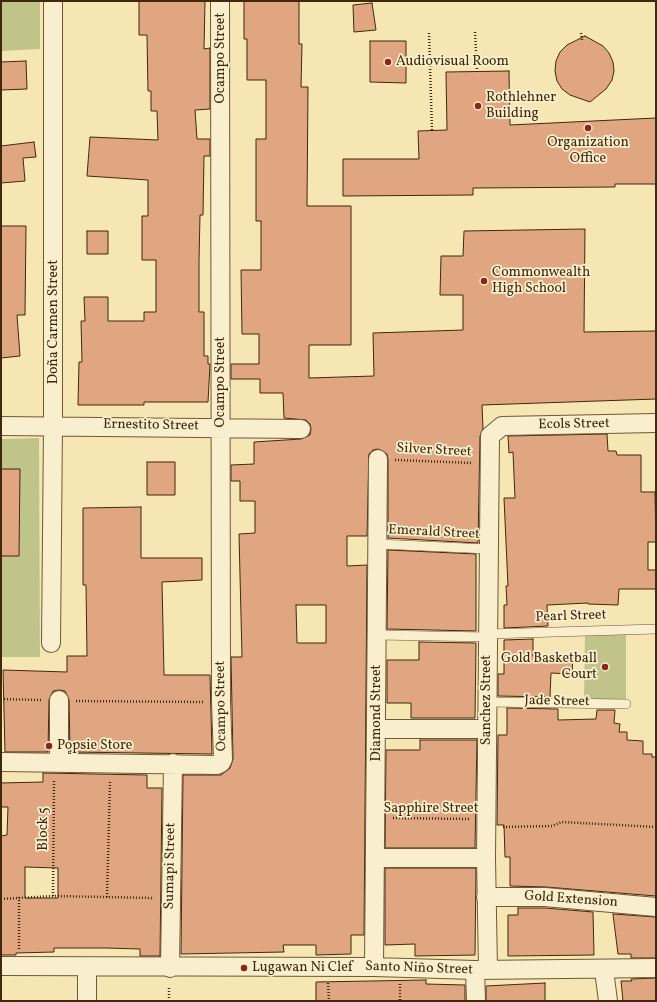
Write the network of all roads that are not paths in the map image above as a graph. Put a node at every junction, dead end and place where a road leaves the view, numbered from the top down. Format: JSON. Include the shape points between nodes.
{"nodes":[{"id":1,"x":53,"y":1,"type":"edge"},
{"id":2,"x":220,"y":1,"type":"edge"},
{"id":3,"x":656,"y":423,"type":"edge"},
{"id":4,"x":53,"y":425,"type":"junction"},
{"id":5,"x":1,"y":426,"type":"edge"},
{"id":6,"x":222,"y":427,"type":"junction"},
{"id":7,"x":301,"y":429,"type":"dead end"},
{"id":8,"x":493,"y":432,"type":"joint"},
{"id":9,"x":378,"y":459,"type":"road end"},
{"id":10,"x":378,"y":544,"type":"junction"},
{"id":11,"x":488,"y":549,"type":"junction"},
{"id":12,"x":656,"y":629,"type":"edge"},
{"id":13,"x":377,"y":635,"type":"junction"},
{"id":14,"x":488,"y":635,"type":"junction"},
{"id":15,"x":51,"y":643,"type":"dead end"},
{"id":16,"x":59,"y":700,"type":"road end"},
{"id":17,"x":488,"y":702,"type":"junction"},
{"id":18,"x":626,"y":704,"type":"dead end"},
{"id":19,"x":377,"y":729,"type":"junction"},
{"id":20,"x":487,"y":729,"type":"junction"},
{"id":21,"x":1,"y":762,"type":"edge"},
{"id":22,"x":57,"y":762,"type":"junction"},
{"id":23,"x":173,"y":763,"type":"junction"},
{"id":24,"x":376,"y":858,"type":"junction"},
{"id":25,"x":486,"y":858,"type":"junction"},
{"id":26,"x":486,"y":897,"type":"junction"},
{"id":27,"x":656,"y":907,"type":"edge"},
{"id":28,"x":10,"y":966,"type":"edge"},
{"id":29,"x":374,"y":967,"type":"junction"},
{"id":30,"x":87,"y":968,"type":"junction"},
{"id":31,"x":656,"y":968,"type":"edge"},
{"id":32,"x":481,"y":970,"type":"junction"},
{"id":33,"x":604,"y":970,"type":"junction"},
{"id":34,"x":170,"y":975,"type":"junction"},
{"id":35,"x":86,"y":1001,"type":"edge"},
{"id":36,"x":476,"y":1001,"type":"edge"},
{"id":37,"x":608,"y":1001,"type":"edge"}],
"edges":[{"from":1,"to":4,"type":"street","name":"Doña Carmen Street"},
{"from":2,"to":6,"type":"street","name":"Ocampo Street"},
{"from":3,"to":8,"type":"street","name":"Ecols Street","via":[[502,426]]},
{"from":4,"to":5,"type":"street","name":"Ernestito Street"},
{"from":4,"to":6,"type":"street","name":"Ernestito Street"},
{"from":4,"to":15,"type":"street","name":"Doña Carmen Street"},
{"from":6,"to":7,"type":"street","name":"Ernestito Street"},
{"from":6,"to":23,"type":"street","name":"Ocampo Street","via":[[223,759],[221,764],[217,765]]},
{"from":8,"to":11,"type":"street","name":"Sanchez Street","via":[[489,440]]},
{"from":9,"to":10,"type":"street","name":"Diamond Street"},
{"from":10,"to":11,"type":"lane","name":"Emerald Street"},
{"from":10,"to":13,"type":"street","name":"Diamond Street"},
{"from":11,"to":14,"type":"street","name":"Sanchez Street"},
{"from":12,"to":14,"type":"lane","name":"Pearl Street"},
{"from":13,"to":14,"type":"lane","name":"Pearl Street"},
{"from":13,"to":19,"type":"street","name":"Diamond Street"},
{"from":14,"to":17,"type":"street","name":"Sanchez Street"},
{"from":16,"to":22,"type":"street"},
{"from":17,"to":18,"type":"lane","name":"Jade Street"},
{"from":17,"to":20,"type":"street","name":"Sanchez Street"},
{"from":19,"to":20,"type":"street"},
{"from":19,"to":24,"type":"street","name":"Diamond Street"},
{"from":20,"to":25,"type":"street","name":"Sanchez Street"},
{"from":21,"to":22,"type":"street"},
{"from":22,"to":23,"type":"street"},
{"from":23,"to":34,"type":"street","name":"Sumapi Street"},
{"from":24,"to":25,"type":"street"},
{"from":24,"to":29,"type":"street","name":"Diamond Street"},
{"from":25,"to":26,"type":"street","name":"Sanchez Street"},
{"from":26,"to":27,"type":"street","name":"Gold Extension","via":[[545,897]]},
{"from":26,"to":32,"type":"street","name":"Sanchez Street"},
{"from":28,"to":30,"type":"street","name":"Santo Niño Street"},
{"from":29,"to":32,"type":"street","name":"Santo Niño Street"},
{"from":29,"to":34,"type":"street","name":"Santo Niño Street"},
{"from":30,"to":34,"type":"street","name":"Santo Niño Street"},
{"from":30,"to":35,"type":"street"},
{"from":31,"to":33,"type":"street","name":"Santo Niño Street"},
{"from":32,"to":33,"type":"street","name":"Santo Niño Street"},
{"from":32,"to":36,"type":"street","name":"Sanchez Street"},
{"from":33,"to":37,"type":"street"}]}
